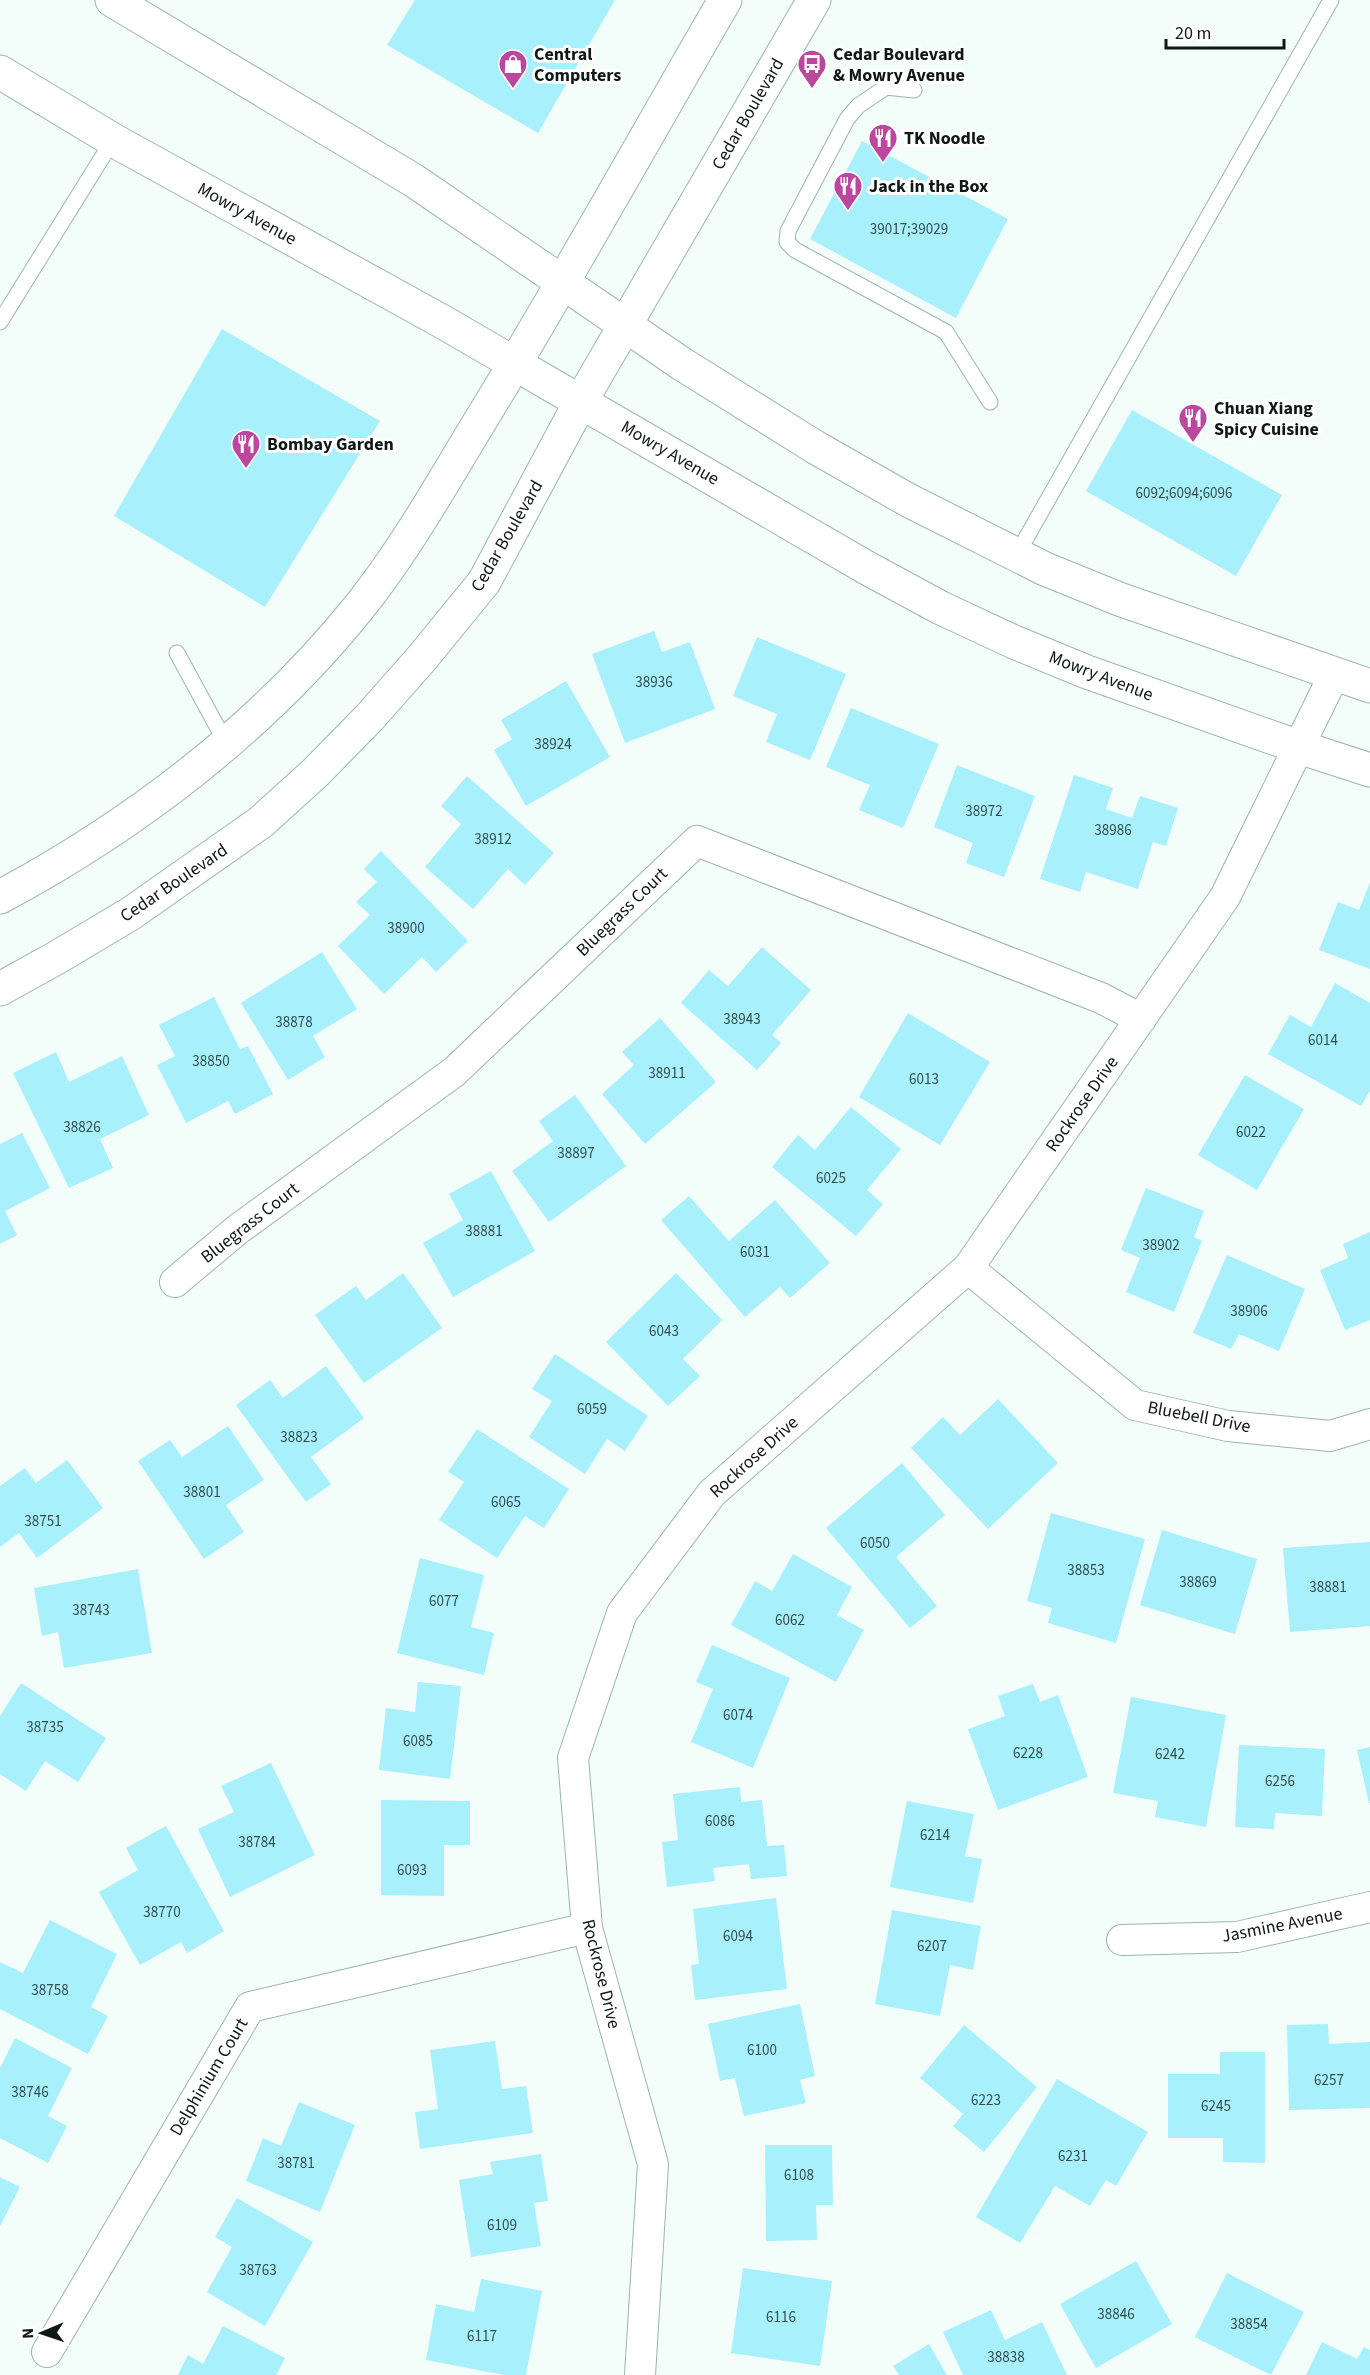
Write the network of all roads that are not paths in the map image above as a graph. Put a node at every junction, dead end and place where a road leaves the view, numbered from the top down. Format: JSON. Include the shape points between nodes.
{"nodes":[{"id":1,"x":112,"y":0,"type":"edge"},
{"id":2,"x":725,"y":0,"type":"edge"},
{"id":3,"x":814,"y":0,"type":"edge"},
{"id":4,"x":1331,"y":0,"type":"edge"},
{"id":5,"x":0,"y":72,"type":"edge"},
{"id":6,"x":914,"y":90,"type":"dead end"},
{"id":7,"x":113,"y":140,"type":"junction"},
{"id":8,"x":562,"y":283,"type":"junction"},
{"id":9,"x":0,"y":322,"type":"edge"},
{"id":10,"x":625,"y":326,"type":"junction"},
{"id":11,"x":515,"y":363,"type":"junction"},
{"id":12,"x":581,"y":401,"type":"junction"},
{"id":13,"x":990,"y":402,"type":"dead end"},
{"id":14,"x":1016,"y":556,"type":"junction"},
{"id":15,"x":177,"y":653,"type":"dead end"},
{"id":16,"x":1334,"y":675,"type":"junction"},
{"id":17,"x":1370,"y":686,"type":"edge"},
{"id":18,"x":226,"y":743,"type":"junction"},
{"id":19,"x":1299,"y":747,"type":"junction"},
{"id":20,"x":1370,"y":770,"type":"edge"},
{"id":21,"x":0,"y":897,"type":"edge"},
{"id":22,"x":0,"y":989,"type":"edge"},
{"id":23,"x":1141,"y":1019,"type":"junction"},
{"id":24,"x":968,"y":1268,"type":"junction"},
{"id":25,"x":175,"y":1282,"type":"dead end"},
{"id":26,"x":1370,"y":1424,"type":"edge"},
{"id":27,"x":1370,"y":1907,"type":"edge"},
{"id":28,"x":587,"y":1928,"type":"junction"},
{"id":29,"x":1122,"y":1940,"type":"dead end"},
{"id":30,"x":46,"y":2352,"type":"dead end"},
{"id":31,"x":640,"y":2375,"type":"edge"}],
"edges":[{"from":1,"to":8,"type":"main road","via":[[412,180]]},
{"from":2,"to":8,"type":"main road"},
{"from":3,"to":10,"type":"main road","name":"Cedar Boulevard"},
{"from":4,"to":14,"type":"lane"},
{"from":5,"to":7,"type":"main road","name":"Mowry Avenue"},
{"from":6,"to":13,"type":"lane","via":[[886,87],[858,106],[847,119],[788,231],[788,242],[795,250],[946,332]]},
{"from":7,"to":9,"type":"lane"},
{"from":7,"to":11,"type":"main road","name":"Mowry Avenue"},
{"from":8,"to":10,"type":"main road"},
{"from":8,"to":11,"type":"main road"},
{"from":10,"to":12,"type":"main road","name":"Cedar Boulevard"},
{"from":10,"to":14,"type":"main road","via":[[815,447]]},
{"from":11,"to":12,"type":"main road","name":"Mowry Avenue"},
{"from":11,"to":18,"type":"main road","via":[[405,543],[359,607],[310,663]]},
{"from":12,"to":19,"type":"main road","name":"Mowry Avenue","via":[[941,608],[1087,672]]},
{"from":12,"to":22,"type":"main road","name":"Cedar Boulevard","via":[[484,582],[422,658],[338,750],[261,822],[198,868],[130,914]]},
{"from":14,"to":16,"type":"main road","via":[[1119,599]]},
{"from":15,"to":18,"type":"lane"},
{"from":16,"to":17,"type":"main road"},
{"from":16,"to":19,"type":"street","name":"Rockrose Drive"},
{"from":18,"to":21,"type":"main road","via":[[152,802]]},
{"from":19,"to":20,"type":"main road","name":"Mowry Avenue"},
{"from":19,"to":23,"type":"street","name":"Rockrose Drive","via":[[1225,897]]},
{"from":23,"to":24,"type":"street","name":"Rockrose Drive"},
{"from":23,"to":25,"type":"street","name":"Bluegrass Court","via":[[1101,998],[697,841],[454,1072],[237,1230]]},
{"from":24,"to":26,"type":"street","name":"Bluebell Drive","via":[[1134,1405],[1228,1426],[1329,1436]]},
{"from":24,"to":28,"type":"street","name":"Rockrose Drive","via":[[711,1493],[622,1613],[573,1758]]},
{"from":27,"to":29,"type":"street","name":"Jasmine Avenue","via":[[1237,1937]]},
{"from":28,"to":30,"type":"street","name":"Delphinium Court","via":[[250,2007]]},
{"from":28,"to":31,"type":"street","name":"Rockrose Drive","via":[[653,2164]]}]}
